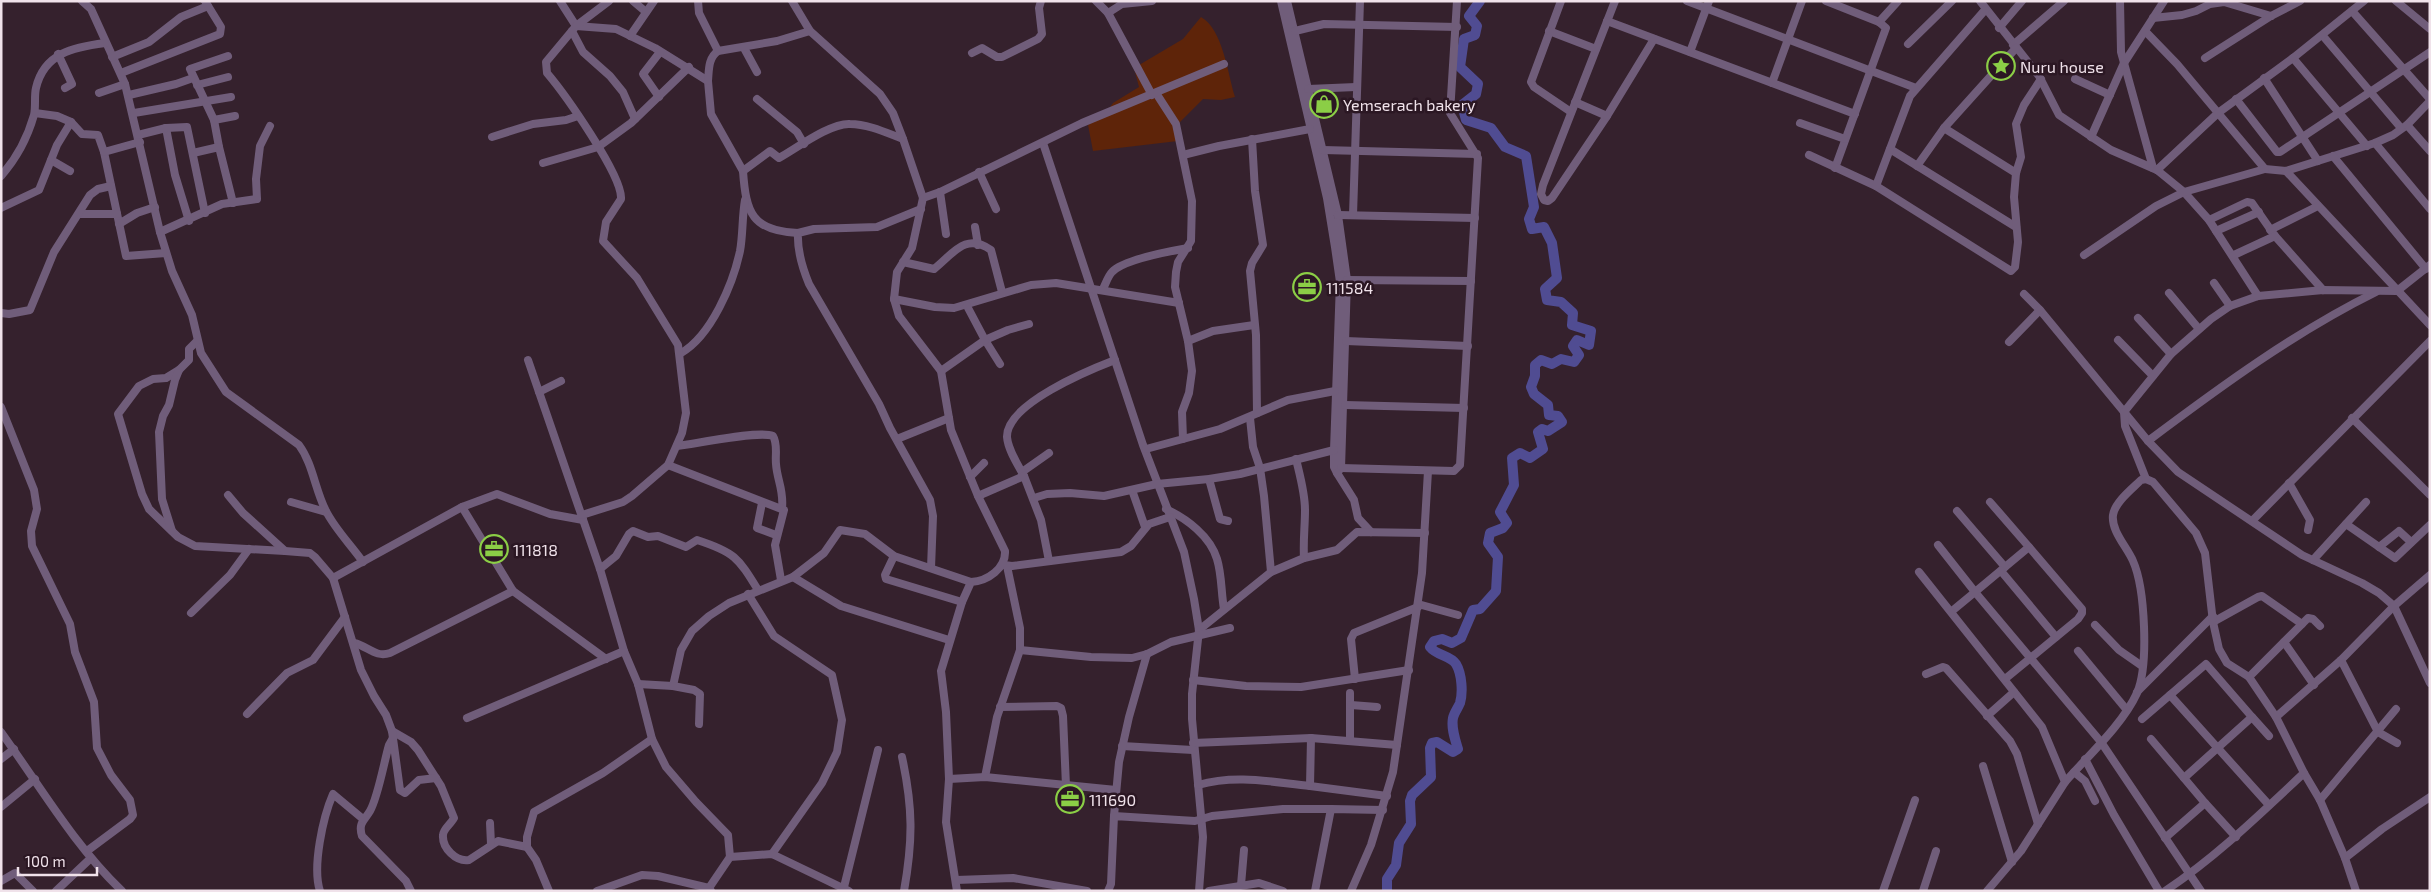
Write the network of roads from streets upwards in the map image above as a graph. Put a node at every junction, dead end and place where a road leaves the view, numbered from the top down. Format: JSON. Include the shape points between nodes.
{"nodes":[{"id":1,"x":82,"y":1,"type":"edge"},
{"id":2,"x":560,"y":1,"type":"edge"},
{"id":3,"x":609,"y":1,"type":"edge"},
{"id":4,"x":632,"y":1,"type":"edge"},
{"id":5,"x":654,"y":1,"type":"edge"},
{"id":6,"x":698,"y":1,"type":"edge"},
{"id":7,"x":792,"y":1,"type":"edge"},
{"id":8,"x":1041,"y":1,"type":"edge"},
{"id":9,"x":1096,"y":1,"type":"edge"},
{"id":10,"x":1152,"y":1,"type":"edge"},
{"id":11,"x":1280,"y":1,"type":"edge"},
{"id":12,"x":1288,"y":1,"type":"edge"},
{"id":13,"x":1360,"y":1,"type":"edge"},
{"id":14,"x":1457,"y":1,"type":"edge"},
{"id":15,"x":1561,"y":1,"type":"edge"},
{"id":16,"x":1615,"y":1,"type":"edge"},
{"id":17,"x":1687,"y":1,"type":"edge"},
{"id":18,"x":1802,"y":1,"type":"edge"},
{"id":19,"x":1826,"y":1,"type":"edge"},
{"id":20,"x":1898,"y":1,"type":"edge"},
{"id":21,"x":1952,"y":1,"type":"edge"},
{"id":22,"x":1980,"y":1,"type":"edge"},
{"id":23,"x":2022,"y":1,"type":"edge"},
{"id":24,"x":2064,"y":1,"type":"edge"},
{"id":25,"x":2120,"y":1,"type":"edge"},
{"id":26,"x":2164,"y":1,"type":"edge"},
{"id":27,"x":2300,"y":1,"type":"edge"},
{"id":28,"x":2364,"y":1,"type":"edge"},
{"id":29,"x":2396,"y":1,"type":"edge"},
{"id":30,"x":207,"y":3,"type":"edge"},
{"id":31,"x":1708,"y":5,"type":"edge"},
{"id":32,"x":1845,"y":5,"type":"edge"},
{"id":33,"x":1985,"y":10,"type":"junction"},
{"id":34,"x":2352,"y":11,"type":"junction"},
{"id":35,"x":646,"y":12,"type":"junction"},
{"id":36,"x":1108,"y":13,"type":"junction"},
{"id":37,"x":2271,"y":16,"type":"junction"},
{"id":38,"x":2153,"y":18,"type":"junction"},
{"id":39,"x":1608,"y":21,"type":"junction"},
{"id":40,"x":1878,"y":22,"type":"junction"},
{"id":41,"x":1359,"y":24,"type":"junction"},
{"id":42,"x":1457,"y":26,"type":"junction"},
{"id":43,"x":1999,"y":28,"type":"junction"},
{"id":44,"x":574,"y":29,"type":"junction"},
{"id":45,"x":2430,"y":29,"type":"edge"},
{"id":46,"x":810,"y":31,"type":"junction"},
{"id":47,"x":1295,"y":31,"type":"junction"},
{"id":48,"x":1549,"y":31,"type":"junction"},
{"id":49,"x":2145,"y":31,"type":"junction"},
{"id":50,"x":630,"y":36,"type":"junction"},
{"id":51,"x":2323,"y":36,"type":"junction"},
{"id":52,"x":1654,"y":39,"type":"junction"},
{"id":53,"x":1788,"y":39,"type":"junction"},
{"id":54,"x":105,"y":43,"type":"junction"},
{"id":55,"x":1908,"y":44,"type":"dead end"},
{"id":56,"x":2014,"y":46,"type":"junction"},
{"id":57,"x":744,"y":48,"type":"junction"},
{"id":58,"x":1596,"y":49,"type":"junction"},
{"id":59,"x":660,"y":52,"type":"junction"},
{"id":60,"x":718,"y":52,"type":"junction"},
{"id":61,"x":1690,"y":52,"type":"junction"},
{"id":62,"x":2430,"y":52,"type":"edge"},
{"id":63,"x":972,"y":53,"type":"dead end"},
{"id":64,"x":58,"y":54,"type":"junction"},
{"id":65,"x":228,"y":56,"type":"dead end"},
{"id":66,"x":112,"y":57,"type":"junction"},
{"id":67,"x":2204,"y":58,"type":"dead end"},
{"id":68,"x":2293,"y":58,"type":"junction"},
{"id":69,"x":2124,"y":63,"type":"junction"},
{"id":70,"x":1224,"y":64,"type":"dead end"},
{"id":71,"x":689,"y":67,"type":"junction"},
{"id":72,"x":1871,"y":70,"type":"junction"},
{"id":73,"x":2403,"y":70,"type":"junction"},
{"id":74,"x":757,"y":72,"type":"dead end"},
{"id":75,"x":121,"y":73,"type":"junction"},
{"id":76,"x":228,"y":76,"type":"dead end"},
{"id":77,"x":2264,"y":78,"type":"junction"},
{"id":78,"x":2041,"y":79,"type":"junction"},
{"id":79,"x":2075,"y":80,"type":"dead end"},
{"id":80,"x":708,"y":81,"type":"junction"},
{"id":81,"x":195,"y":82,"type":"junction"},
{"id":82,"x":1772,"y":83,"type":"junction"},
{"id":83,"x":125,"y":84,"type":"junction"},
{"id":84,"x":1356,"y":87,"type":"junction"},
{"id":85,"x":65,"y":88,"type":"dead end"},
{"id":86,"x":1916,"y":88,"type":"junction"},
{"id":87,"x":1308,"y":89,"type":"junction"},
{"id":88,"x":2370,"y":92,"type":"junction"},
{"id":89,"x":99,"y":93,"type":"dead end"},
{"id":90,"x":129,"y":94,"type":"junction"},
{"id":91,"x":1154,"y":94,"type":"junction"},
{"id":92,"x":2110,"y":95,"type":"junction"},
{"id":93,"x":231,"y":97,"type":"dead end"},
{"id":94,"x":659,"y":97,"type":"junction"},
{"id":95,"x":757,"y":99,"type":"dead end"},
{"id":96,"x":2236,"y":99,"type":"junction"},
{"id":97,"x":2430,"y":100,"type":"edge"},
{"id":98,"x":204,"y":101,"type":"junction"},
{"id":99,"x":1576,"y":102,"type":"junction"},
{"id":100,"x":1309,"y":110,"type":"junction"},
{"id":101,"x":1571,"y":112,"type":"junction"},
{"id":102,"x":34,"y":113,"type":"junction"},
{"id":103,"x":134,"y":113,"type":"junction"},
{"id":104,"x":2218,"y":113,"type":"junction"},
{"id":105,"x":1855,"y":114,"type":"junction"},
{"id":106,"x":2339,"y":114,"type":"junction"},
{"id":107,"x":235,"y":116,"type":"dead end"},
{"id":108,"x":578,"y":116,"type":"junction"},
{"id":109,"x":1607,"y":116,"type":"junction"},
{"id":110,"x":635,"y":119,"type":"junction"},
{"id":111,"x":214,"y":120,"type":"junction"},
{"id":112,"x":71,"y":122,"type":"junction"},
{"id":113,"x":1800,"y":123,"type":"dead end"},
{"id":114,"x":270,"y":126,"type":"dead end"},
{"id":115,"x":2404,"y":127,"type":"junction"},
{"id":116,"x":166,"y":128,"type":"junction"},
{"id":117,"x":1310,"y":128,"type":"junction"},
{"id":118,"x":1944,"y":128,"type":"junction"},
{"id":119,"x":492,"y":137,"type":"dead end"},
{"id":120,"x":2091,"y":137,"type":"junction"},
{"id":121,"x":2303,"y":137,"type":"junction"},
{"id":122,"x":139,"y":138,"type":"junction"},
{"id":123,"x":903,"y":139,"type":"junction"},
{"id":124,"x":1252,"y":139,"type":"junction"},
{"id":125,"x":1846,"y":139,"type":"junction"},
{"id":126,"x":804,"y":144,"type":"junction"},
{"id":127,"x":1043,"y":144,"type":"junction"},
{"id":128,"x":2371,"y":144,"type":"junction"},
{"id":129,"x":219,"y":147,"type":"junction"},
{"id":130,"x":598,"y":147,"type":"junction"},
{"id":131,"x":1890,"y":149,"type":"junction"},
{"id":132,"x":1323,"y":150,"type":"junction"},
{"id":133,"x":1353,"y":151,"type":"junction"},
{"id":134,"x":2430,"y":151,"type":"edge"},
{"id":135,"x":104,"y":152,"type":"junction"},
{"id":136,"x":193,"y":154,"type":"junction"},
{"id":137,"x":1477,"y":154,"type":"junction"},
{"id":138,"x":1183,"y":155,"type":"junction"},
{"id":139,"x":1809,"y":155,"type":"dead end"},
{"id":140,"x":2333,"y":156,"type":"junction"},
{"id":141,"x":51,"y":160,"type":"junction"},
{"id":142,"x":2318,"y":161,"type":"junction"},
{"id":143,"x":542,"y":163,"type":"dead end"},
{"id":144,"x":1917,"y":166,"type":"junction"},
{"id":145,"x":1835,"y":168,"type":"junction"},
{"id":146,"x":2155,"y":169,"type":"junction"},
{"id":147,"x":2265,"y":169,"type":"junction"},
{"id":148,"x":70,"y":171,"type":"dead end"},
{"id":149,"x":743,"y":171,"type":"junction"},
{"id":150,"x":2286,"y":171,"type":"junction"},
{"id":151,"x":979,"y":172,"type":"junction"},
{"id":152,"x":2016,"y":173,"type":"junction"},
{"id":153,"x":1,"y":176,"type":"edge"},
{"id":154,"x":111,"y":186,"type":"junction"},
{"id":155,"x":1876,"y":186,"type":"junction"},
{"id":156,"x":940,"y":192,"type":"junction"},
{"id":157,"x":2184,"y":192,"type":"junction"},
{"id":158,"x":745,"y":198,"type":"junction"},
{"id":159,"x":923,"y":198,"type":"junction"},
{"id":160,"x":233,"y":203,"type":"junction"},
{"id":161,"x":2318,"y":206,"type":"junction"},
{"id":162,"x":155,"y":207,"type":"junction"},
{"id":163,"x":1,"y":208,"type":"edge"},
{"id":164,"x":921,"y":209,"type":"junction"},
{"id":165,"x":996,"y":209,"type":"dead end"},
{"id":166,"x":2430,"y":209,"type":"edge"},
{"id":167,"x":2259,"y":212,"type":"junction"},
{"id":168,"x":205,"y":213,"type":"junction"},
{"id":169,"x":79,"y":214,"type":"junction"},
{"id":170,"x":117,"y":214,"type":"junction"},
{"id":171,"x":1338,"y":215,"type":"junction"},
{"id":172,"x":1353,"y":215,"type":"junction"},
{"id":173,"x":1475,"y":218,"type":"junction"},
{"id":174,"x":2209,"y":220,"type":"junction"},
{"id":175,"x":188,"y":221,"type":"junction"},
{"id":176,"x":119,"y":224,"type":"junction"},
{"id":177,"x":975,"y":227,"type":"dead end"},
{"id":178,"x":2016,"y":227,"type":"junction"},
{"id":179,"x":2216,"y":231,"type":"junction"},
{"id":180,"x":160,"y":232,"type":"junction"},
{"id":181,"x":798,"y":233,"type":"junction"},
{"id":182,"x":2273,"y":233,"type":"junction"},
{"id":183,"x":946,"y":234,"type":"dead end"},
{"id":184,"x":978,"y":245,"type":"junction"},
{"id":185,"x":1188,"y":248,"type":"junction"},
{"id":186,"x":166,"y":253,"type":"junction"},
{"id":187,"x":2084,"y":255,"type":"dead end"},
{"id":188,"x":2234,"y":256,"type":"junction"},
{"id":189,"x":903,"y":262,"type":"junction"},
{"id":190,"x":2428,"y":267,"type":"edge"},
{"id":191,"x":1347,"y":280,"type":"junction"},
{"id":192,"x":1471,"y":281,"type":"junction"},
{"id":193,"x":2214,"y":283,"type":"dead end"},
{"id":194,"x":1092,"y":288,"type":"junction"},
{"id":195,"x":1103,"y":289,"type":"junction"},
{"id":196,"x":2323,"y":290,"type":"junction"},
{"id":197,"x":2378,"y":291,"type":"junction"},
{"id":198,"x":2397,"y":291,"type":"junction"},
{"id":199,"x":1002,"y":292,"type":"junction"},
{"id":200,"x":2169,"y":293,"type":"dead end"},
{"id":201,"x":2024,"y":294,"type":"dead end"},
{"id":202,"x":2258,"y":296,"type":"junction"},
{"id":203,"x":1343,"y":298,"type":"junction"},
{"id":204,"x":894,"y":299,"type":"junction"},
{"id":205,"x":1179,"y":303,"type":"junction"},
{"id":206,"x":967,"y":306,"type":"junction"},
{"id":207,"x":2230,"y":306,"type":"junction"},
{"id":208,"x":2040,"y":310,"type":"junction"},
{"id":209,"x":1,"y":313,"type":"edge"},
{"id":210,"x":2138,"y":318,"type":"dead end"},
{"id":211,"x":1029,"y":324,"type":"dead end"},
{"id":212,"x":2430,"y":325,"type":"edge"},
{"id":213,"x":1254,"y":326,"type":"junction"},
{"id":214,"x":2199,"y":329,"type":"junction"},
{"id":215,"x":985,"y":340,"type":"junction"},
{"id":216,"x":2118,"y":340,"type":"dead end"},
{"id":217,"x":197,"y":341,"type":"junction"},
{"id":218,"x":1188,"y":341,"type":"junction"},
{"id":219,"x":1346,"y":341,"type":"junction"},
{"id":220,"x":2430,"y":341,"type":"edge"},
{"id":221,"x":2009,"y":342,"type":"dead end"},
{"id":222,"x":1468,"y":346,"type":"junction"},
{"id":223,"x":681,"y":353,"type":"junction"},
{"id":224,"x":2171,"y":354,"type":"junction"},
{"id":225,"x":528,"y":360,"type":"dead end"},
{"id":226,"x":1115,"y":360,"type":"junction"},
{"id":227,"x":1000,"y":364,"type":"dead end"},
{"id":228,"x":179,"y":370,"type":"junction"},
{"id":229,"x":941,"y":371,"type":"junction"},
{"id":230,"x":2153,"y":376,"type":"junction"},
{"id":231,"x":561,"y":381,"type":"dead end"},
{"id":232,"x":1335,"y":391,"type":"junction"},
{"id":233,"x":539,"y":392,"type":"junction"},
{"id":234,"x":1345,"y":405,"type":"junction"},
{"id":235,"x":1,"y":407,"type":"edge"},
{"id":236,"x":1464,"y":408,"type":"junction"},
{"id":237,"x":2124,"y":412,"type":"junction"},
{"id":238,"x":1254,"y":416,"type":"junction"},
{"id":239,"x":949,"y":418,"type":"junction"},
{"id":240,"x":2352,"y":418,"type":"junction"},
{"id":241,"x":897,"y":439,"type":"junction"},
{"id":242,"x":1182,"y":439,"type":"junction"},
{"id":243,"x":2148,"y":442,"type":"junction"},
{"id":244,"x":677,"y":446,"type":"junction"},
{"id":245,"x":1146,"y":449,"type":"junction"},
{"id":246,"x":1334,"y":450,"type":"junction"},
{"id":247,"x":1049,"y":454,"type":"dead end"},
{"id":248,"x":1296,"y":459,"type":"junction"},
{"id":249,"x":984,"y":463,"type":"dead end"},
{"id":250,"x":668,"y":465,"type":"junction"},
{"id":251,"x":1260,"y":468,"type":"junction"},
{"id":252,"x":1338,"y":470,"type":"junction"},
{"id":253,"x":1428,"y":471,"type":"junction"},
{"id":254,"x":1023,"y":474,"type":"junction"},
{"id":255,"x":970,"y":477,"type":"junction"},
{"id":256,"x":2146,"y":479,"type":"junction"},
{"id":257,"x":1209,"y":480,"type":"junction"},
{"id":258,"x":2289,"y":483,"type":"junction"},
{"id":259,"x":1157,"y":484,"type":"junction"},
{"id":260,"x":1132,"y":490,"type":"junction"},
{"id":261,"x":228,"y":495,"type":"dead end"},
{"id":262,"x":2430,"y":495,"type":"edge"},
{"id":263,"x":978,"y":496,"type":"junction"},
{"id":264,"x":1034,"y":498,"type":"junction"},
{"id":265,"x":291,"y":502,"type":"dead end"},
{"id":266,"x":1990,"y":502,"type":"dead end"},
{"id":267,"x":2366,"y":502,"type":"dead end"},
{"id":268,"x":762,"y":503,"type":"junction"},
{"id":269,"x":462,"y":507,"type":"junction"},
{"id":270,"x":782,"y":508,"type":"junction"},
{"id":271,"x":1166,"y":509,"type":"junction"},
{"id":272,"x":1957,"y":511,"type":"dead end"},
{"id":273,"x":326,"y":512,"type":"junction"},
{"id":274,"x":1170,"y":517,"type":"junction"},
{"id":275,"x":583,"y":518,"type":"junction"},
{"id":276,"x":1228,"y":521,"type":"dead end"},
{"id":277,"x":2252,"y":521,"type":"junction"},
{"id":278,"x":2346,"y":524,"type":"junction"},
{"id":279,"x":2430,"y":525,"type":"edge"},
{"id":280,"x":1145,"y":527,"type":"junction"},
{"id":281,"x":2308,"y":530,"type":"dead end"},
{"id":282,"x":172,"y":531,"type":"junction"},
{"id":283,"x":1371,"y":532,"type":"junction"},
{"id":284,"x":1424,"y":533,"type":"junction"},
{"id":285,"x":776,"y":535,"type":"junction"},
{"id":286,"x":2411,"y":542,"type":"junction"},
{"id":287,"x":1938,"y":545,"type":"dead end"},
{"id":288,"x":2029,"y":547,"type":"junction"},
{"id":289,"x":2379,"y":547,"type":"junction"},
{"id":290,"x":249,"y":549,"type":"junction"},
{"id":291,"x":285,"y":551,"type":"junction"},
{"id":292,"x":894,"y":556,"type":"junction"},
{"id":293,"x":1304,"y":558,"type":"junction"},
{"id":294,"x":2313,"y":560,"type":"junction"},
{"id":295,"x":1049,"y":561,"type":"junction"},
{"id":296,"x":363,"y":562,"type":"junction"},
{"id":297,"x":1005,"y":565,"type":"junction"},
{"id":298,"x":931,"y":568,"type":"junction"},
{"id":299,"x":600,"y":569,"type":"junction"},
{"id":300,"x":2003,"y":569,"type":"junction"},
{"id":301,"x":1272,"y":572,"type":"junction"},
{"id":302,"x":1919,"y":572,"type":"dead end"},
{"id":303,"x":2430,"y":575,"type":"edge"},
{"id":304,"x":793,"y":577,"type":"junction"},
{"id":305,"x":333,"y":578,"type":"junction"},
{"id":306,"x":781,"y":580,"type":"junction"},
{"id":307,"x":971,"y":582,"type":"junction"},
{"id":308,"x":758,"y":590,"type":"junction"},
{"id":309,"x":513,"y":591,"type":"junction"},
{"id":310,"x":1975,"y":592,"type":"junction"},
{"id":311,"x":748,"y":594,"type":"junction"},
{"id":312,"x":962,"y":602,"type":"junction"},
{"id":313,"x":1418,"y":605,"type":"junction"},
{"id":314,"x":2394,"y":606,"type":"junction"},
{"id":315,"x":1224,"y":609,"type":"junction"},
{"id":316,"x":1952,"y":612,"type":"junction"},
{"id":317,"x":191,"y":613,"type":"dead end"},
{"id":318,"x":1458,"y":615,"type":"dead end"},
{"id":319,"x":345,"y":617,"type":"junction"},
{"id":320,"x":2213,"y":619,"type":"junction"},
{"id":321,"x":2302,"y":624,"type":"junction"},
{"id":322,"x":2095,"y":626,"type":"dead end"},
{"id":323,"x":2320,"y":626,"type":"dead end"},
{"id":324,"x":1230,"y":628,"type":"dead end"},
{"id":325,"x":1198,"y":632,"type":"junction"},
{"id":326,"x":2056,"y":637,"type":"junction"},
{"id":327,"x":949,"y":640,"type":"junction"},
{"id":328,"x":2284,"y":642,"type":"junction"},
{"id":329,"x":354,"y":643,"type":"junction"},
{"id":330,"x":1020,"y":650,"type":"junction"},
{"id":331,"x":2078,"y":650,"type":"dead end"},
{"id":332,"x":624,"y":651,"type":"junction"},
{"id":333,"x":1148,"y":654,"type":"junction"},
{"id":334,"x":606,"y":659,"type":"junction"},
{"id":335,"x":2030,"y":659,"type":"junction"},
{"id":336,"x":2341,"y":660,"type":"junction"},
{"id":337,"x":2142,"y":666,"type":"junction"},
{"id":338,"x":1409,"y":670,"type":"junction"},
{"id":339,"x":1926,"y":674,"type":"dead end"},
{"id":340,"x":2249,"y":677,"type":"junction"},
{"id":341,"x":1355,"y":679,"type":"junction"},
{"id":342,"x":2005,"y":679,"type":"junction"},
{"id":343,"x":1194,"y":680,"type":"junction"},
{"id":344,"x":2430,"y":683,"type":"edge"},
{"id":345,"x":638,"y":684,"type":"junction"},
{"id":346,"x":2314,"y":685,"type":"junction"},
{"id":347,"x":673,"y":686,"type":"junction"},
{"id":348,"x":2014,"y":692,"type":"junction"},
{"id":349,"x":2137,"y":692,"type":"junction"},
{"id":350,"x":1350,"y":693,"type":"dead end"},
{"id":351,"x":2170,"y":695,"type":"junction"},
{"id":352,"x":1350,"y":705,"type":"junction"},
{"id":353,"x":1000,"y":707,"type":"junction"},
{"id":354,"x":1377,"y":707,"type":"dead end"},
{"id":355,"x":2396,"y":709,"type":"dead end"},
{"id":356,"x":2126,"y":710,"type":"junction"},
{"id":357,"x":247,"y":714,"type":"dead end"},
{"id":358,"x":1988,"y":716,"type":"junction"},
{"id":359,"x":2252,"y":717,"type":"junction"},
{"id":360,"x":2276,"y":717,"type":"junction"},
{"id":361,"x":466,"y":718,"type":"dead end"},
{"id":362,"x":2142,"y":719,"type":"dead end"},
{"id":363,"x":699,"y":724,"type":"dead end"},
{"id":364,"x":1,"y":732,"type":"edge"},
{"id":365,"x":2378,"y":732,"type":"junction"},
{"id":366,"x":392,"y":734,"type":"junction"},
{"id":367,"x":2269,"y":736,"type":"dead end"},
{"id":368,"x":1311,"y":738,"type":"junction"},
{"id":369,"x":652,"y":739,"type":"junction"},
{"id":370,"x":2151,"y":739,"type":"dead end"},
{"id":371,"x":1350,"y":740,"type":"junction"},
{"id":372,"x":2100,"y":742,"type":"junction"},
{"id":373,"x":2397,"y":743,"type":"dead end"},
{"id":374,"x":1397,"y":745,"type":"junction"},
{"id":375,"x":1122,"y":746,"type":"junction"},
{"id":376,"x":1193,"y":746,"type":"junction"},
{"id":377,"x":2218,"y":747,"type":"junction"},
{"id":378,"x":14,"y":749,"type":"junction"},
{"id":379,"x":878,"y":750,"type":"dead end"},
{"id":380,"x":902,"y":757,"type":"dead end"},
{"id":381,"x":1,"y":759,"type":"edge"},
{"id":382,"x":2085,"y":759,"type":"junction"},
{"id":383,"x":1983,"y":766,"type":"dead end"},
{"id":384,"x":2074,"y":772,"type":"junction"},
{"id":385,"x":2304,"y":773,"type":"junction"},
{"id":386,"x":985,"y":777,"type":"junction"},
{"id":387,"x":436,"y":778,"type":"junction"},
{"id":388,"x":2184,"y":778,"type":"junction"},
{"id":389,"x":35,"y":779,"type":"junction"},
{"id":390,"x":950,"y":779,"type":"junction"},
{"id":391,"x":2065,"y":782,"type":"junction"},
{"id":392,"x":1198,"y":785,"type":"junction"},
{"id":393,"x":1066,"y":786,"type":"junction"},
{"id":394,"x":1310,"y":786,"type":"junction"},
{"id":395,"x":1116,"y":790,"type":"junction"},
{"id":396,"x":1387,"y":796,"type":"junction"},
{"id":397,"x":2430,"y":797,"type":"edge"},
{"id":398,"x":1915,"y":800,"type":"dead end"},
{"id":399,"x":2320,"y":800,"type":"junction"},
{"id":400,"x":2095,"y":801,"type":"dead end"},
{"id":401,"x":2205,"y":803,"type":"junction"},
{"id":402,"x":2269,"y":805,"type":"junction"},
{"id":403,"x":1,"y":807,"type":"edge"},
{"id":404,"x":1331,"y":809,"type":"junction"},
{"id":405,"x":1383,"y":810,"type":"junction"},
{"id":406,"x":1114,"y":816,"type":"junction"},
{"id":407,"x":1201,"y":819,"type":"junction"},
{"id":408,"x":363,"y":820,"type":"junction"},
{"id":409,"x":490,"y":824,"type":"dead end"},
{"id":410,"x":2038,"y":824,"type":"junction"},
{"id":411,"x":2236,"y":837,"type":"junction"},
{"id":412,"x":2166,"y":838,"type":"junction"},
{"id":413,"x":490,"y":844,"type":"junction"},
{"id":414,"x":528,"y":847,"type":"junction"},
{"id":415,"x":1244,"y":850,"type":"dead end"},
{"id":416,"x":1936,"y":851,"type":"dead end"},
{"id":417,"x":89,"y":854,"type":"junction"},
{"id":418,"x":772,"y":854,"type":"junction"},
{"id":419,"x":730,"y":857,"type":"junction"},
{"id":420,"x":2345,"y":858,"type":"junction"},
{"id":421,"x":2012,"y":862,"type":"junction"},
{"id":422,"x":2190,"y":874,"type":"junction"},
{"id":423,"x":956,"y":880,"type":"junction"},
{"id":424,"x":1,"y":881,"type":"edge"},
{"id":425,"x":1241,"y":885,"type":"junction"},
{"id":426,"x":710,"y":889,"type":"edge"},
{"id":427,"x":845,"y":890,"type":"edge"},
{"id":428,"x":33,"y":891,"type":"edge"},
{"id":429,"x":56,"y":891,"type":"edge"},
{"id":430,"x":122,"y":891,"type":"edge"},
{"id":431,"x":320,"y":891,"type":"edge"},
{"id":432,"x":411,"y":891,"type":"edge"},
{"id":433,"x":549,"y":891,"type":"edge"},
{"id":434,"x":598,"y":891,"type":"edge"},
{"id":435,"x":904,"y":891,"type":"edge"},
{"id":436,"x":957,"y":891,"type":"edge"},
{"id":437,"x":1087,"y":891,"type":"edge"},
{"id":438,"x":1108,"y":891,"type":"edge"},
{"id":439,"x":1199,"y":891,"type":"edge"},
{"id":440,"x":1209,"y":891,"type":"edge"},
{"id":441,"x":1284,"y":891,"type":"edge"},
{"id":442,"x":1315,"y":891,"type":"edge"},
{"id":443,"x":1350,"y":891,"type":"edge"},
{"id":444,"x":1883,"y":891,"type":"edge"},
{"id":445,"x":1923,"y":891,"type":"edge"},
{"id":446,"x":1987,"y":891,"type":"edge"},
{"id":447,"x":2159,"y":891,"type":"edge"},
{"id":448,"x":2165,"y":891,"type":"edge"},
{"id":449,"x":2201,"y":891,"type":"edge"},
{"id":450,"x":2356,"y":891,"type":"edge"}],
"edges":[{"from":1,"to":54,"type":"street","via":[[91,9]]},
{"from":2,"to":44,"type":"street"},
{"from":3,"to":44,"type":"street"},
{"from":4,"to":35,"type":"street"},
{"from":5,"to":35,"type":"street"},
{"from":6,"to":60,"type":"street","via":[[699,13]]},
{"from":7,"to":46,"type":"street"},
{"from":8,"to":63,"type":"street","via":[[1042,34],[1038,39],[1002,57],[982,48]]},
{"from":9,"to":36,"type":"street"},
{"from":10,"to":36,"type":"street","via":[[1122,4]]},
{"from":11,"to":100,"type":"street"},
{"from":12,"to":47,"type":"street"},
{"from":13,"to":41,"type":"street"},
{"from":14,"to":42,"type":"street"},
{"from":15,"to":48,"type":"street"},
{"from":16,"to":39,"type":"street"},
{"from":17,"to":31,"type":"street"},
{"from":18,"to":53,"type":"street"},
{"from":19,"to":32,"type":"street"},
{"from":20,"to":40,"type":"street"},
{"from":21,"to":55,"type":"street"},
{"from":22,"to":33,"type":"street"},
{"from":23,"to":43,"type":"street"},
{"from":24,"to":56,"type":"street"},
{"from":25,"to":69,"type":"street"},
{"from":26,"to":38,"type":"street"},
{"from":27,"to":37,"type":"street"},
{"from":28,"to":34,"type":"street"},
{"from":29,"to":45,"type":"street"},
{"from":30,"to":66,"type":"street","via":[[149,42]]},
{"from":30,"to":75,"type":"street","via":[[221,27],[220,34]]},
{"from":31,"to":53,"type":"street"},
{"from":31,"to":61,"type":"street"},
{"from":32,"to":40,"type":"street"},
{"from":33,"to":43,"type":"street"},
{"from":33,"to":86,"type":"street"},
{"from":34,"to":51,"type":"street"},
{"from":34,"to":73,"type":"street"},
{"from":35,"to":50,"type":"street"},
{"from":36,"to":91,"type":"street"},
{"from":37,"to":38,"type":"street","via":[[2224,2],[2182,15]]},
{"from":37,"to":67,"type":"street"},
{"from":38,"to":49,"type":"street"},
{"from":39,"to":52,"type":"street"},
{"from":39,"to":58,"type":"street"},
{"from":40,"to":72,"type":"street","via":[[1885,31]]},
{"from":41,"to":42,"type":"street"},
{"from":41,"to":47,"type":"street","via":[[1324,24]]},
{"from":41,"to":84,"type":"street"},
{"from":42,"to":137,"type":"street","via":[[1450,114]]},
{"from":43,"to":56,"type":"street"},
{"from":44,"to":50,"type":"street","via":[[616,29]]},
{"from":44,"to":108,"type":"street","via":[[546,66]]},
{"from":44,"to":110,"type":"street","via":[[583,52],[623,92]]},
{"from":46,"to":57,"type":"street"},
{"from":46,"to":123,"type":"street","via":[[880,94],[893,112]]},
{"from":47,"to":87,"type":"street"},
{"from":48,"to":58,"type":"street"},
{"from":48,"to":101,"type":"street","via":[[1531,82]]},
{"from":49,"to":69,"type":"street"},
{"from":49,"to":104,"type":"street"},
{"from":50,"to":59,"type":"street"},
{"from":51,"to":68,"type":"street"},
{"from":51,"to":88,"type":"street"},
{"from":52,"to":61,"type":"street"},
{"from":52,"to":109,"type":"street"},
{"from":53,"to":72,"type":"street"},
{"from":53,"to":82,"type":"street"},
{"from":54,"to":64,"type":"street"},
{"from":54,"to":66,"type":"street"},
{"from":56,"to":78,"type":"street"},
{"from":56,"to":118,"type":"street"},
{"from":57,"to":60,"type":"street"},
{"from":57,"to":74,"type":"street"},
{"from":58,"to":99,"type":"street"},
{"from":59,"to":71,"type":"street"},
{"from":59,"to":94,"type":"street","via":[[643,74]]},
{"from":60,"to":80,"type":"street","via":[[713,55],[709,66]]},
{"from":61,"to":82,"type":"street"},
{"from":62,"to":73,"type":"street"},
{"from":64,"to":85,"type":"street","via":[[72,84]]},
{"from":64,"to":102,"type":"street","via":[[43,70],[36,87]]},
{"from":65,"to":81,"type":"street","via":[[190,68]]},
{"from":66,"to":75,"type":"street"},
{"from":68,"to":77,"type":"street"},
{"from":68,"to":106,"type":"street"},
{"from":69,"to":92,"type":"street"},
{"from":69,"to":146,"type":"street"},
{"from":70,"to":91,"type":"street"},
{"from":71,"to":80,"type":"street"},
{"from":71,"to":94,"type":"street"},
{"from":72,"to":86,"type":"street"},
{"from":72,"to":105,"type":"street"},
{"from":73,"to":88,"type":"street"},
{"from":73,"to":97,"type":"street"},
{"from":75,"to":83,"type":"street"},
{"from":76,"to":81,"type":"street"},
{"from":77,"to":96,"type":"street"},
{"from":77,"to":121,"type":"street"},
{"from":78,"to":120,"type":"street","via":[[2060,115]]},
{"from":78,"to":152,"type":"street","via":[[2024,104],[2016,124],[2021,157]]},
{"from":79,"to":92,"type":"street"},
{"from":80,"to":149,"type":"street","via":[[711,114]]},
{"from":81,"to":90,"type":"street"},
{"from":81,"to":98,"type":"street"},
{"from":82,"to":105,"type":"street"},
{"from":83,"to":89,"type":"street"},
{"from":83,"to":90,"type":"street"},
{"from":84,"to":87,"type":"street"},
{"from":84,"to":133,"type":"street"},
{"from":86,"to":131,"type":"street","via":[[1905,106]]},
{"from":87,"to":100,"type":"street"},
{"from":88,"to":106,"type":"street"},
{"from":88,"to":115,"type":"street"},
{"from":90,"to":103,"type":"street"},
{"from":91,"to":127,"type":"street","via":[[1082,123]]},
{"from":91,"to":138,"type":"street","via":[[1173,118]]},
{"from":92,"to":120,"type":"street"},
{"from":93,"to":98,"type":"street"},
{"from":94,"to":110,"type":"street"},
{"from":95,"to":126,"type":"street","via":[[797,132]]},
{"from":96,"to":104,"type":"street"},
{"from":96,"to":121,"type":"street","via":[[2277,152]]},
{"from":97,"to":115,"type":"street"},
{"from":98,"to":103,"type":"street"},
{"from":98,"to":111,"type":"street"},
{"from":99,"to":101,"type":"street"},
{"from":99,"to":109,"type":"street"},
{"from":100,"to":117,"type":"street"},
{"from":100,"to":132,"type":"street"},
{"from":101,"to":109,"type":"street","via":[[1543,186],[1542,198],[1548,201]]},
{"from":102,"to":112,"type":"street","via":[[57,116]]},
{"from":102,"to":153,"type":"street","via":[[20,149]]},
{"from":103,"to":122,"type":"street"},
{"from":104,"to":146,"type":"street"},
{"from":104,"to":147,"type":"street"},
{"from":105,"to":125,"type":"street"},
{"from":106,"to":121,"type":"street"},
{"from":106,"to":128,"type":"street"},
{"from":107,"to":111,"type":"street"},
{"from":108,"to":119,"type":"street","via":[[533,124]]},
{"from":108,"to":130,"type":"street"},
{"from":110,"to":130,"type":"street"},
{"from":111,"to":129,"type":"street"},
{"from":112,"to":135,"type":"street","via":[[82,134],[98,135]]},
{"from":112,"to":141,"type":"street"},
{"from":113,"to":125,"type":"street"},
{"from":114,"to":160,"type":"street","via":[[260,146],[257,199]]},
{"from":115,"to":128,"type":"street"},
{"from":115,"to":134,"type":"street"},
{"from":116,"to":122,"type":"street"},
{"from":116,"to":136,"type":"street","via":[[187,127]]},
{"from":116,"to":175,"type":"street"},
{"from":117,"to":124,"type":"street"},
{"from":117,"to":203,"type":"street","via":[[1336,247]]},
{"from":118,"to":144,"type":"street"},
{"from":118,"to":152,"type":"street"},
{"from":120,"to":146,"type":"street","via":[[2111,150]]},
{"from":121,"to":142,"type":"street"},
{"from":122,"to":135,"type":"street"},
{"from":122,"to":162,"type":"street"},
{"from":123,"to":126,"type":"street","via":[[849,123],[834,127]]},
{"from":123,"to":159,"type":"street"},
{"from":124,"to":138,"type":"street"},
{"from":124,"to":213,"type":"street","via":[[1263,245],[1250,271]]},
{"from":125,"to":145,"type":"street"},
{"from":126,"to":149,"type":"street","via":[[779,158],[770,152]]},
{"from":127,"to":151,"type":"street"},
{"from":127,"to":194,"type":"street"},
{"from":128,"to":140,"type":"street"},
{"from":128,"to":166,"type":"street"},
{"from":129,"to":136,"type":"street"},
{"from":129,"to":160,"type":"street"},
{"from":130,"to":143,"type":"street"},
{"from":130,"to":223,"type":"street","via":[[622,195],[606,222],[604,241],[637,278]]},
{"from":131,"to":144,"type":"street"},
{"from":131,"to":155,"type":"street"},
{"from":132,"to":133,"type":"street"},
{"from":132,"to":171,"type":"street"},
{"from":133,"to":137,"type":"street"},
{"from":133,"to":172,"type":"street"},
{"from":135,"to":154,"type":"street"},
{"from":136,"to":168,"type":"street"},
{"from":137,"to":173,"type":"street"},
{"from":138,"to":185,"type":"street","via":[[1192,200],[1192,234]]},
{"from":139,"to":145,"type":"street"},
{"from":140,"to":142,"type":"street"},
{"from":140,"to":190,"type":"street"},
{"from":141,"to":148,"type":"street"},
{"from":141,"to":163,"type":"street","via":[[39,190]]},
{"from":142,"to":150,"type":"street"},
{"from":144,"to":178,"type":"street"},
{"from":145,"to":155,"type":"street"},
{"from":146,"to":157,"type":"street"},
{"from":147,"to":150,"type":"street"},
{"from":147,"to":157,"type":"street"},
{"from":149,"to":158,"type":"street"},
{"from":150,"to":161,"type":"street"},
{"from":151,"to":156,"type":"street"},
{"from":151,"to":165,"type":"street"},
{"from":152,"to":178,"type":"street"},
{"from":154,"to":169,"type":"street","via":[[92,192]]},
{"from":154,"to":170,"type":"street"},
{"from":155,"to":178,"type":"street","via":[[2011,271],[2015,267],[2018,242]]},
{"from":156,"to":159,"type":"street"},
{"from":156,"to":183,"type":"street"},
{"from":157,"to":174,"type":"street"},
{"from":157,"to":187,"type":"street","via":[[2156,206]]},
{"from":158,"to":181,"type":"street","via":[[765,227]]},
{"from":158,"to":223,"type":"street","via":[[740,250],[723,299],[696,342]]},
{"from":159,"to":164,"type":"street"},
{"from":160,"to":168,"type":"street","via":[[222,204]]},
{"from":161,"to":182,"type":"street"},
{"from":161,"to":198,"type":"street"},
{"from":162,"to":176,"type":"street"},
{"from":162,"to":180,"type":"street"},
{"from":164,"to":181,"type":"street","via":[[877,227],[814,229]]},
{"from":164,"to":189,"type":"street","via":[[912,248]]},
{"from":167,"to":174,"type":"street","via":[[2247,202]]},
{"from":167,"to":179,"type":"street"},
{"from":167,"to":182,"type":"street"},
{"from":168,"to":175,"type":"street"},
{"from":169,"to":170,"type":"street"},
{"from":169,"to":209,"type":"street","via":[[54,252],[30,310]]},
{"from":170,"to":176,"type":"street"},
{"from":171,"to":172,"type":"street"},
{"from":171,"to":191,"type":"street"},
{"from":172,"to":173,"type":"street"},
{"from":173,"to":192,"type":"street"},
{"from":174,"to":179,"type":"street"},
{"from":175,"to":180,"type":"street"},
{"from":176,"to":186,"type":"street","via":[[126,256]]},
{"from":177,"to":184,"type":"street"},
{"from":179,"to":188,"type":"street"},
{"from":180,"to":186,"type":"street"},
{"from":181,"to":241,"type":"street","via":[[797,242],[809,284]]},
{"from":182,"to":188,"type":"street"},
{"from":182,"to":196,"type":"street"},
{"from":184,"to":189,"type":"street","via":[[970,242],[953,250],[934,269]]},
{"from":184,"to":199,"type":"street","via":[[991,250]]},
{"from":185,"to":195,"type":"street","via":[[1118,267]]},
{"from":185,"to":205,"type":"street","via":[[1177,267],[1175,287]]},
{"from":186,"to":217,"type":"street","via":[[192,315]]},
{"from":188,"to":202,"type":"street"},
{"from":189,"to":204,"type":"street","via":[[894,282]]},
{"from":190,"to":198,"type":"street"},
{"from":191,"to":192,"type":"street"},
{"from":191,"to":203,"type":"street"},
{"from":192,"to":222,"type":"street"},
{"from":193,"to":207,"type":"street"},
{"from":194,"to":195,"type":"street"},
{"from":194,"to":199,"type":"street","via":[[1031,285]]},
{"from":194,"to":226,"type":"street"},
{"from":195,"to":205,"type":"street"},
{"from":196,"to":197,"type":"street"},
{"from":196,"to":202,"type":"street"},
{"from":197,"to":198,"type":"street"},
{"from":197,"to":243,"type":"street","via":[[2341,309],[2264,358]]},
{"from":198,"to":212,"type":"street"},
{"from":199,"to":206,"type":"street"},
{"from":200,"to":214,"type":"street"},
{"from":201,"to":208,"type":"street"},
{"from":202,"to":207,"type":"street"},
{"from":203,"to":219,"type":"street"},
{"from":203,"to":232,"type":"street"},
{"from":204,"to":206,"type":"street","via":[[935,307]]},
{"from":204,"to":229,"type":"street","via":[[898,316]]},
{"from":205,"to":218,"type":"street"},
{"from":206,"to":215,"type":"street"},
{"from":207,"to":214,"type":"street"},
{"from":208,"to":221,"type":"street"},
{"from":208,"to":237,"type":"street"},
{"from":210,"to":224,"type":"street"},
{"from":211,"to":215,"type":"street"},
{"from":213,"to":218,"type":"street","via":[[1213,331]]},
{"from":213,"to":238,"type":"street"},
{"from":214,"to":224,"type":"street"},
{"from":215,"to":227,"type":"street"},
{"from":215,"to":229,"type":"street"},
{"from":216,"to":230,"type":"street"},
{"from":217,"to":228,"type":"street","via":[[189,349],[189,360]]},
{"from":217,"to":273,"type":"street","via":[[226,392],[300,445]]},
{"from":218,"to":242,"type":"street","via":[[1191,382],[1182,412]]},
{"from":219,"to":222,"type":"street"},
{"from":219,"to":234,"type":"street"},
{"from":220,"to":240,"type":"street"},
{"from":222,"to":236,"type":"street"},
{"from":223,"to":244,"type":"street","via":[[686,412]]},
{"from":224,"to":230,"type":"street"},
{"from":225,"to":233,"type":"street"},
{"from":226,"to":245,"type":"street"},
{"from":226,"to":254,"type":"street","via":[[1058,386],[1037,399],[1012,422],[1007,437]]},
{"from":228,"to":282,"type":"street","via":[[159,432],[162,499]]},
{"from":228,"to":282,"type":"street","via":[[166,378],[139,386],[118,416],[149,509]]},
{"from":229,"to":239,"type":"street"},
{"from":230,"to":237,"type":"street"},
{"from":231,"to":233,"type":"street"},
{"from":232,"to":238,"type":"street","via":[[1288,400]]},
{"from":232,"to":246,"type":"street"},
{"from":233,"to":275,"type":"street"},
{"from":234,"to":236,"type":"street"},
{"from":234,"to":252,"type":"street"},
{"from":235,"to":417,"type":"street","via":[[34,490],[37,508],[31,531],[32,546],[70,624],[75,652],[94,702],[97,748],[102,761],[133,807],[130,819]]},
{"from":236,"to":253,"type":"street","via":[[1459,468],[1454,471]]},
{"from":237,"to":243,"type":"street"},
{"from":237,"to":256,"type":"street","via":[[2125,426]]},
{"from":238,"to":242,"type":"street","via":[[1205,435]]},
{"from":238,"to":251,"type":"street","via":[[1253,447]]},
{"from":239,"to":241,"type":"street"},
{"from":239,"to":255,"type":"street"},
{"from":240,"to":258,"type":"street"},
{"from":240,"to":262,"type":"street"},
{"from":241,"to":298,"type":"street","via":[[930,500],[933,516]]},
{"from":242,"to":245,"type":"street"},
{"from":243,"to":277,"type":"street","via":[[2178,472]]},
{"from":244,"to":250,"type":"street"},
{"from":244,"to":270,"type":"street","via":[[745,436],[773,436]]},
{"from":245,"to":259,"type":"street"},
{"from":246,"to":248,"type":"street"},
{"from":246,"to":252,"type":"street"},
{"from":247,"to":254,"type":"street"},
{"from":248,"to":251,"type":"street"},
{"from":248,"to":293,"type":"street","via":[[1304,495]]},
{"from":249,"to":255,"type":"street"},
{"from":250,"to":268,"type":"street"},
{"from":250,"to":275,"type":"street","via":[[623,502]]},
{"from":251,"to":257,"type":"street"},
{"from":251,"to":301,"type":"street"},
{"from":252,"to":253,"type":"street"},
{"from":252,"to":283,"type":"street","via":[[1354,500],[1358,518]]},
{"from":253,"to":284,"type":"street"},
{"from":254,"to":263,"type":"street"},
{"from":254,"to":264,"type":"street"},
{"from":255,"to":263,"type":"street"},
{"from":256,"to":320,"type":"street","via":[[2153,482],[2196,533],[2205,553]]},
{"from":256,"to":337,"type":"street","via":[[2141,480],[2113,514],[2116,529],[2134,562],[2141,588]]},
{"from":257,"to":259,"type":"street"},
{"from":257,"to":276,"type":"street","via":[[1220,519]]},
{"from":258,"to":277,"type":"street"},
{"from":258,"to":281,"type":"street","via":[[2310,520]]},
{"from":259,"to":260,"type":"street"},
{"from":259,"to":271,"type":"street"},
{"from":260,"to":264,"type":"street","via":[[1104,496],[1070,493]]},
{"from":260,"to":280,"type":"street"},
{"from":261,"to":291,"type":"street"},
{"from":263,"to":297,"type":"street","via":[[1005,551]]},
{"from":264,"to":295,"type":"street"},
{"from":265,"to":273,"type":"street"},
{"from":266,"to":288,"type":"street"},
{"from":267,"to":278,"type":"street"},
{"from":268,"to":270,"type":"street"},
{"from":268,"to":285,"type":"street","via":[[757,528]]},
{"from":269,"to":275,"type":"street","via":[[497,494],[550,514]]},
{"from":269,"to":296,"type":"street"},
{"from":269,"to":309,"type":"street"},
{"from":270,"to":285,"type":"street","via":[[784,514]]},
{"from":271,"to":274,"type":"street"},
{"from":271,"to":315,"type":"street","via":[[1188,522],[1211,546],[1218,560]]},
{"from":272,"to":300,"type":"street"},
{"from":273,"to":296,"type":"street"},
{"from":274,"to":280,"type":"street"},
{"from":274,"to":325,"type":"street","via":[[1184,552]]},
{"from":275,"to":299,"type":"street"},
{"from":277,"to":294,"type":"street"},
{"from":278,"to":289,"type":"street"},
{"from":278,"to":294,"type":"street"},
{"from":279,"to":286,"type":"street"},
{"from":280,"to":295,"type":"street","via":[[1131,546],[1121,552]]},
{"from":282,"to":290,"type":"street","via":[[195,546]]},
{"from":283,"to":284,"type":"street"},
{"from":283,"to":293,"type":"street","via":[[1355,532],[1337,550]]},
{"from":284,"to":313,"type":"street"},
{"from":285,"to":306,"type":"street"},
{"from":286,"to":289,"type":"street","via":[[2399,532]]},
{"from":286,"to":289,"type":"street","via":[[2395,558]]},
{"from":287,"to":310,"type":"street"},
{"from":288,"to":300,"type":"street"},
{"from":288,"to":326,"type":"street","via":[[2082,609],[2081,616]]},
{"from":290,"to":291,"type":"street"},
{"from":290,"to":317,"type":"street","via":[[230,575]]},
{"from":291,"to":305,"type":"street","via":[[310,553]]},
{"from":292,"to":298,"type":"street"},
{"from":292,"to":304,"type":"street","via":[[870,536],[840,530],[824,553]]},
{"from":292,"to":312,"type":"street","via":[[885,574],[886,579]]},
{"from":293,"to":301,"type":"street"},
{"from":294,"to":314,"type":"street","via":[[2362,583]]},
{"from":295,"to":297,"type":"street"},
{"from":296,"to":305,"type":"street"},
{"from":297,"to":307,"type":"street","via":[[978,582]]},
{"from":297,"to":330,"type":"street","via":[[1020,628]]},
{"from":298,"to":307,"type":"street"},
{"from":299,"to":308,"type":"street","via":[[616,556],[633,532],[648,537],[658,536],[686,547],[697,540],[716,546],[741,562]]},
{"from":299,"to":332,"type":"street"},
{"from":300,"to":310,"type":"street"},
{"from":300,"to":326,"type":"street"},
{"from":301,"to":315,"type":"street"},
{"from":302,"to":316,"type":"street"},
{"from":303,"to":314,"type":"street"},
{"from":304,"to":306,"type":"street"},
{"from":304,"to":327,"type":"street","via":[[841,606]]},
{"from":305,"to":319,"type":"street"},
{"from":306,"to":308,"type":"street"},
{"from":307,"to":312,"type":"street"},
{"from":308,"to":311,"type":"street"},
{"from":309,"to":329,"type":"street","via":[[390,654],[378,655]]},
{"from":309,"to":334,"type":"street"},
{"from":310,"to":316,"type":"street"},
{"from":310,"to":335,"type":"street"},
{"from":311,"to":347,"type":"street","via":[[709,616],[692,631],[681,650]]},
{"from":311,"to":418,"type":"street","via":[[774,636],[832,675],[842,720],[832,765]]},
{"from":312,"to":327,"type":"street"},
{"from":313,"to":318,"type":"street"},
{"from":313,"to":338,"type":"street"},
{"from":313,"to":341,"type":"street","via":[[1354,633],[1351,639]]},
{"from":314,"to":336,"type":"street"},
{"from":314,"to":344,"type":"street"},
{"from":315,"to":325,"type":"street"},
{"from":316,"to":342,"type":"street"},
{"from":319,"to":329,"type":"street"},
{"from":319,"to":357,"type":"street","via":[[313,660],[287,673]]},
{"from":320,"to":321,"type":"street","via":[[2262,596]]},
{"from":320,"to":340,"type":"street","via":[[2219,649],[2227,662]]},
{"from":320,"to":349,"type":"street"},
{"from":321,"to":323,"type":"street","via":[[2308,618]]},
{"from":321,"to":328,"type":"street"},
{"from":322,"to":337,"type":"street","via":[[2119,650]]},
{"from":324,"to":325,"type":"street"},
{"from":325,"to":333,"type":"street"},
{"from":325,"to":343,"type":"street"},
{"from":326,"to":335,"type":"street"},
{"from":327,"to":390,"type":"street","via":[[941,672]]},
{"from":328,"to":340,"type":"street"},
{"from":328,"to":346,"type":"street"},
{"from":329,"to":366,"type":"street","via":[[362,670],[386,715]]},
{"from":330,"to":333,"type":"street","via":[[1116,658]]},
{"from":330,"to":353,"type":"street"},
{"from":331,"to":356,"type":"street"},
{"from":332,"to":334,"type":"street"},
{"from":332,"to":345,"type":"street"},
{"from":333,"to":375,"type":"street"},
{"from":334,"to":361,"type":"street"},
{"from":335,"to":342,"type":"street"},
{"from":335,"to":372,"type":"street"},
{"from":336,"to":346,"type":"street"},
{"from":336,"to":365,"type":"street"},
{"from":337,"to":349,"type":"street"},
{"from":338,"to":341,"type":"street"},
{"from":338,"to":374,"type":"street"},
{"from":339,"to":358,"type":"street","via":[[1946,668]]},
{"from":340,"to":360,"type":"street"},
{"from":341,"to":343,"type":"street","via":[[1300,687]]},
{"from":342,"to":348,"type":"street"},
{"from":343,"to":376,"type":"street"},
{"from":345,"to":347,"type":"street"},
{"from":345,"to":369,"type":"street"},
{"from":346,"to":360,"type":"street"},
{"from":347,"to":363,"type":"street","via":[[700,694]]},
{"from":348,"to":358,"type":"street"},
{"from":348,"to":391,"type":"street","via":[[2042,727]]},
{"from":349,"to":356,"type":"street"},
{"from":350,"to":352,"type":"street"},
{"from":351,"to":359,"type":"street","via":[[2206,664]]},
{"from":351,"to":362,"type":"street"},
{"from":351,"to":377,"type":"street"},
{"from":352,"to":354,"type":"street"},
{"from":352,"to":371,"type":"street"},
{"from":353,"to":386,"type":"street"},
{"from":353,"to":393,"type":"street","via":[[1061,708]]},
{"from":355,"to":365,"type":"street"},
{"from":356,"to":372,"type":"street"},
{"from":358,"to":410,"type":"street","via":[[2014,747]]},
{"from":359,"to":367,"type":"street"},
{"from":359,"to":377,"type":"street"},
{"from":360,"to":385,"type":"street"},
{"from":364,"to":378,"type":"street"},
{"from":365,"to":373,"type":"street"},
{"from":365,"to":399,"type":"street"},
{"from":366,"to":387,"type":"street","via":[[413,744]]},
{"from":366,"to":387,"type":"street","via":[[396,777],[401,792],[407,792],[419,780]]},
{"from":366,"to":408,"type":"street","via":[[371,810]]},
{"from":368,"to":371,"type":"street"},
{"from":368,"to":376,"type":"street"},
{"from":368,"to":394,"type":"street"},
{"from":369,"to":414,"type":"street","via":[[603,773],[539,807],[531,821]]},
{"from":369,"to":419,"type":"street","via":[[666,767],[728,835]]},
{"from":370,"to":388,"type":"street"},
{"from":371,"to":374,"type":"street"},
{"from":372,"to":382,"type":"street"},
{"from":372,"to":412,"type":"street"},
{"from":374,"to":396,"type":"street"},
{"from":375,"to":376,"type":"street"},
{"from":375,"to":395,"type":"street"},
{"from":376,"to":392,"type":"street"},
{"from":377,"to":388,"type":"street"},
{"from":377,"to":402,"type":"street"},
{"from":378,"to":381,"type":"street"},
{"from":378,"to":389,"type":"street"},
{"from":379,"to":427,"type":"street"},
{"from":380,"to":435,"type":"street","via":[[911,806],[910,858]]},
{"from":382,"to":384,"type":"street"},
{"from":382,"to":447,"type":"street"},
{"from":383,"to":421,"type":"street"},
{"from":384,"to":391,"type":"street"},
{"from":384,"to":400,"type":"street","via":[[2085,782]]},
{"from":385,"to":399,"type":"street"},
{"from":385,"to":402,"type":"street"},
{"from":386,"to":390,"type":"street"},
{"from":386,"to":393,"type":"street"},
{"from":387,"to":413,"type":"street","via":[[454,816],[443,834],[450,853],[459,859],[469,860]]},
{"from":388,"to":401,"type":"street"},
{"from":389,"to":403,"type":"street"},
{"from":389,"to":417,"type":"street"},
{"from":390,"to":423,"type":"street","via":[[946,822]]},
{"from":391,"to":410,"type":"street"},
{"from":392,"to":394,"type":"street","via":[[1242,778]]},
{"from":392,"to":407,"type":"street"},
{"from":393,"to":395,"type":"street"},
{"from":394,"to":396,"type":"street"},
{"from":395,"to":406,"type":"street"},
{"from":396,"to":405,"type":"street"},
{"from":397,"to":420,"type":"street"},
{"from":398,"to":444,"type":"street"},
{"from":399,"to":420,"type":"street"},
{"from":401,"to":411,"type":"street"},
{"from":401,"to":412,"type":"street"},
{"from":402,"to":411,"type":"street"},
{"from":404,"to":405,"type":"street"},
{"from":404,"to":407,"type":"street","via":[[1283,810]]},
{"from":404,"to":442,"type":"street"},
{"from":405,"to":443,"type":"street"},
{"from":406,"to":407,"type":"street","via":[[1173,821]]},
{"from":406,"to":438,"type":"street"},
{"from":407,"to":439,"type":"street"},
{"from":408,"to":431,"type":"street","via":[[333,794],[317,865],[316,880]]},
{"from":408,"to":432,"type":"street","via":[[362,836],[406,881]]},
{"from":409,"to":413,"type":"street"},
{"from":410,"to":421,"type":"street"},
{"from":411,"to":422,"type":"street"},
{"from":412,"to":422,"type":"street"},
{"from":413,"to":414,"type":"street","via":[[503,841]]},
{"from":414,"to":433,"type":"street"},
{"from":415,"to":425,"type":"street"},
{"from":416,"to":445,"type":"street"},
{"from":417,"to":429,"type":"street"},
{"from":417,"to":430,"type":"street"},
{"from":418,"to":419,"type":"street"},
{"from":418,"to":427,"type":"street"},
{"from":419,"to":426,"type":"street"},
{"from":420,"to":450,"type":"street"},
{"from":421,"to":446,"type":"street"},
{"from":422,"to":448,"type":"street"},
{"from":422,"to":449,"type":"street"},
{"from":423,"to":436,"type":"street"},
{"from":423,"to":437,"type":"street","via":[[1013,878]]},
{"from":424,"to":428,"type":"street","via":[[15,873]]},
{"from":425,"to":440,"type":"street"},
{"from":425,"to":441,"type":"street","via":[[1259,883]]},
{"from":426,"to":434,"type":"street","via":[[642,875]]}]}
